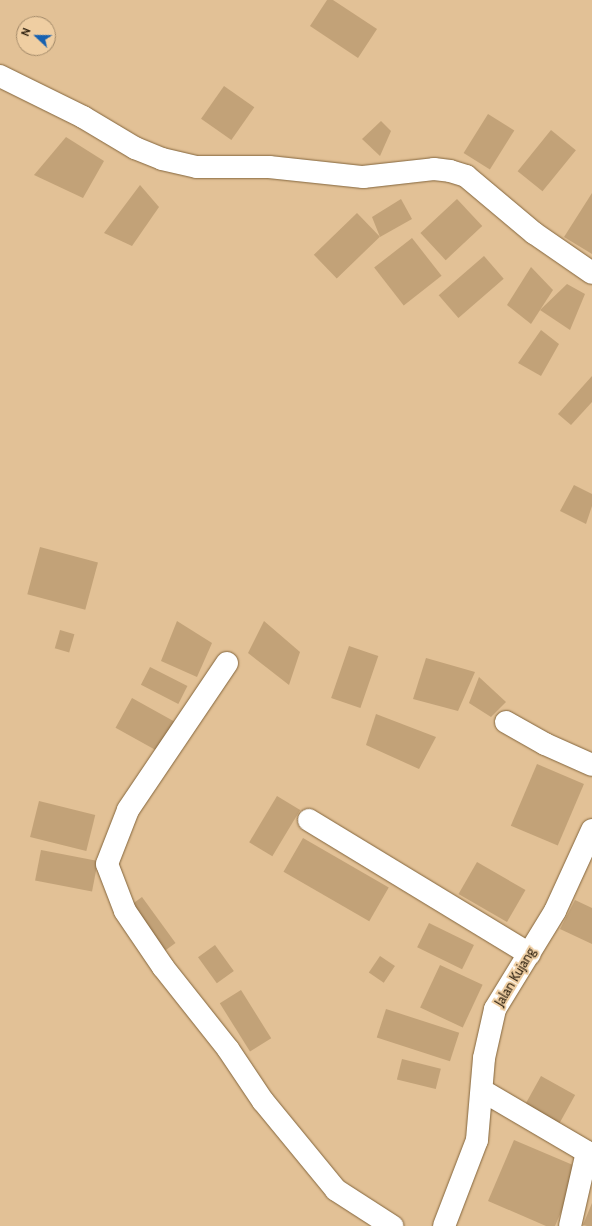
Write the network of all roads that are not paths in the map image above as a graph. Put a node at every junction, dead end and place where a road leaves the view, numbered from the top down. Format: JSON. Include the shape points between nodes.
{"nodes":[{"id":1,"x":0,"y":76,"type":"edge"},
{"id":2,"x":592,"y":273,"type":"edge"},
{"id":3,"x":227,"y":663,"type":"dead end"},
{"id":4,"x":506,"y":722,"type":"dead end"},
{"id":5,"x":592,"y":765,"type":"edge"},
{"id":6,"x":309,"y":820,"type":"dead end"},
{"id":7,"x":592,"y":830,"type":"edge"},
{"id":8,"x":529,"y":954,"type":"junction"},
{"id":9,"x":483,"y":1091,"type":"junction"},
{"id":10,"x":590,"y":1153,"type":"edge"},
{"id":11,"x":392,"y":1226,"type":"edge"},
{"id":12,"x":444,"y":1226,"type":"edge"},
{"id":13,"x":570,"y":1226,"type":"edge"}],
"edges":[{"from":1,"to":2,"type":"street","via":[[83,117],[135,148],[162,159],[196,167],[268,167],[363,177],[434,169],[450,170],[466,176],[534,233]]},
{"from":3,"to":11,"type":"street","via":[[128,810],[107,864],[125,911],[163,966],[228,1049],[263,1101],[336,1190]]},
{"from":4,"to":5,"type":"street","via":[[545,744]]},
{"from":6,"to":8,"type":"street"},
{"from":7,"to":8,"type":"street","name":"Jalan Kujang","via":[[555,912]]},
{"from":8,"to":9,"type":"street","name":"Jalan Kujang","via":[[495,1009],[484,1058]]},
{"from":9,"to":10,"type":"street"},
{"from":9,"to":12,"type":"street","name":"Jalan Kujang","via":[[477,1140]]},
{"from":10,"to":13,"type":"street"}]}
